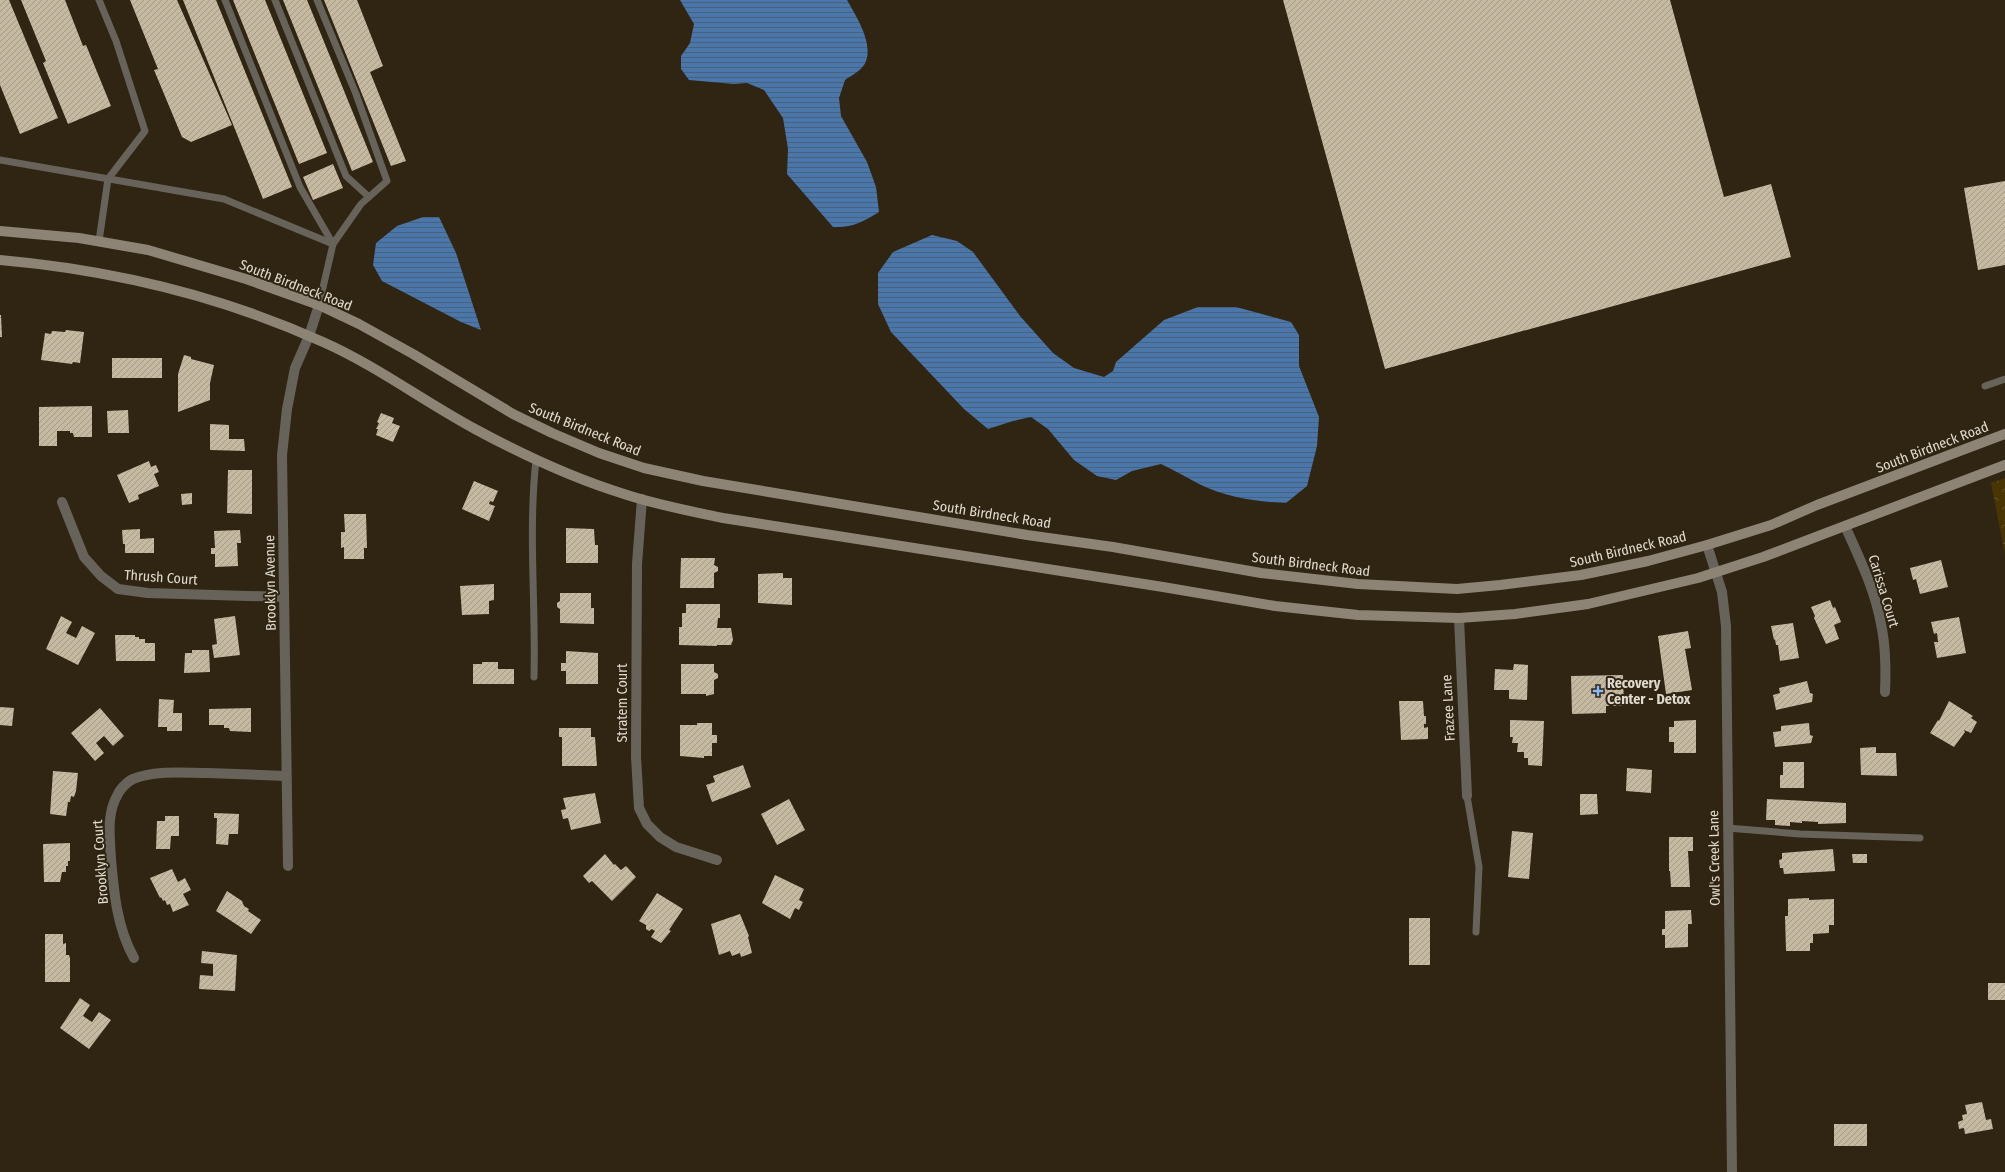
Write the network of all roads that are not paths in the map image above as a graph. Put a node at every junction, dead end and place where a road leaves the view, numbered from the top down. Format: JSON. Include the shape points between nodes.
{"nodes":[{"id":1,"x":99,"y":0,"type":"edge"},
{"id":2,"x":225,"y":0,"type":"edge"},
{"id":3,"x":275,"y":0,"type":"edge"},
{"id":4,"x":317,"y":0,"type":"edge"},
{"id":5,"x":0,"y":160,"type":"edge"},
{"id":6,"x":108,"y":179,"type":"junction"},
{"id":7,"x":369,"y":197,"type":"junction"},
{"id":8,"x":0,"y":230,"type":"edge"},
{"id":9,"x":100,"y":241,"type":"junction"},
{"id":10,"x":333,"y":244,"type":"junction"},
{"id":11,"x":0,"y":260,"type":"edge"},
{"id":12,"x":319,"y":305,"type":"junction"},
{"id":13,"x":309,"y":336,"type":"junction"},
{"id":14,"x":2005,"y":379,"type":"edge"},
{"id":15,"x":1985,"y":386,"type":"dead end"},
{"id":16,"x":2005,"y":434,"type":"edge"},
{"id":17,"x":536,"y":460,"type":"junction"},
{"id":18,"x":2005,"y":465,"type":"edge"},
{"id":19,"x":642,"y":499,"type":"junction"},
{"id":20,"x":62,"y":502,"type":"dead end"},
{"id":21,"x":1845,"y":526,"type":"junction"},
{"id":22,"x":1707,"y":545,"type":"junction"},
{"id":23,"x":1716,"y":572,"type":"junction"},
{"id":24,"x":284,"y":597,"type":"junction"},
{"id":25,"x":1458,"y":618,"type":"junction"},
{"id":26,"x":534,"y":677,"type":"dead end"},
{"id":27,"x":1885,"y":692,"type":"dead end"},
{"id":28,"x":286,"y":776,"type":"junction"},
{"id":29,"x":1467,"y":796,"type":"joint"},
{"id":30,"x":1727,"y":828,"type":"junction"},
{"id":31,"x":1920,"y":838,"type":"dead end"},
{"id":32,"x":717,"y":860,"type":"dead end"},
{"id":33,"x":288,"y":866,"type":"dead end"},
{"id":34,"x":1476,"y":932,"type":"dead end"},
{"id":35,"x":134,"y":958,"type":"dead end"},
{"id":36,"x":1732,"y":1172,"type":"edge"}],
"edges":[{"from":1,"to":6,"type":"lane","via":[[116,41],[145,131]]},
{"from":2,"to":10,"type":"lane","via":[[300,187]]},
{"from":3,"to":7,"type":"lane","via":[[346,176]]},
{"from":4,"to":7,"type":"lane","via":[[356,94],[387,181]]},
{"from":5,"to":6,"type":"lane"},
{"from":6,"to":9,"type":"lane"},
{"from":6,"to":10,"type":"lane","via":[[224,199]]},
{"from":7,"to":10,"type":"lane","via":[[361,204]]},
{"from":8,"to":9,"type":"main road","name":"South Birdneck Road"},
{"from":9,"to":12,"type":"main road","name":"South Birdneck Road","via":[[184,260]]},
{"from":10,"to":12,"type":"lane"},
{"from":11,"to":13,"type":"main road","via":[[67,266],[179,289],[280,323]]},
{"from":12,"to":13,"type":"street","name":"Brooklyn Avenue"},
{"from":12,"to":22,"type":"main road","name":"South Birdneck Road","via":[[407,350],[513,414],[552,433],[644,468],[703,481],[1261,573],[1358,584],[1457,589],[1540,581],[1580,576]]},
{"from":13,"to":17,"type":"main road","via":[[381,371],[473,428]]},
{"from":13,"to":24,"type":"street","name":"Brooklyn Avenue","via":[[295,368],[282,455]]},
{"from":14,"to":15,"type":"lane"},
{"from":16,"to":22,"type":"main road","name":"South Birdneck Road","via":[[1771,524]]},
{"from":17,"to":19,"type":"main road"},
{"from":17,"to":26,"type":"lane","via":[[532,503]]},
{"from":18,"to":21,"type":"main road"},
{"from":19,"to":25,"type":"main road","via":[[723,518],[1275,606],[1358,615]]},
{"from":19,"to":32,"type":"street","name":"Stratem Court","via":[[637,572],[636,757],[639,808],[647,824],[660,837],[676,847]]},
{"from":20,"to":24,"type":"street","name":"Thrush Court","via":[[84,557],[101,576],[118,589],[148,593]]},
{"from":21,"to":23,"type":"main road","via":[[1763,558]]},
{"from":21,"to":27,"type":"street","name":"Carissa Court","via":[[1863,565],[1881,623],[1886,656]]},
{"from":22,"to":23,"type":"street","name":"Owl's Creek Lane"},
{"from":23,"to":25,"type":"main road","via":[[1588,604],[1515,614]]},
{"from":23,"to":30,"type":"street","name":"Owl's Creek Lane","via":[[1722,592],[1726,626]]},
{"from":24,"to":28,"type":"street","name":"Brooklyn Avenue"},
{"from":25,"to":29,"type":"street","name":"Frazee Lane"},
{"from":28,"to":33,"type":"street","name":"Brooklyn Avenue"},
{"from":28,"to":35,"type":"street","name":"Brooklyn Court","via":[[171,772],[131,780],[118,793],[112,807],[109,826],[114,887],[126,945]]},
{"from":29,"to":34,"type":"lane","via":[[1479,867]]},
{"from":30,"to":31,"type":"lane","via":[[1800,834]]},
{"from":30,"to":36,"type":"street","name":"Owl's Creek Lane"}]}
